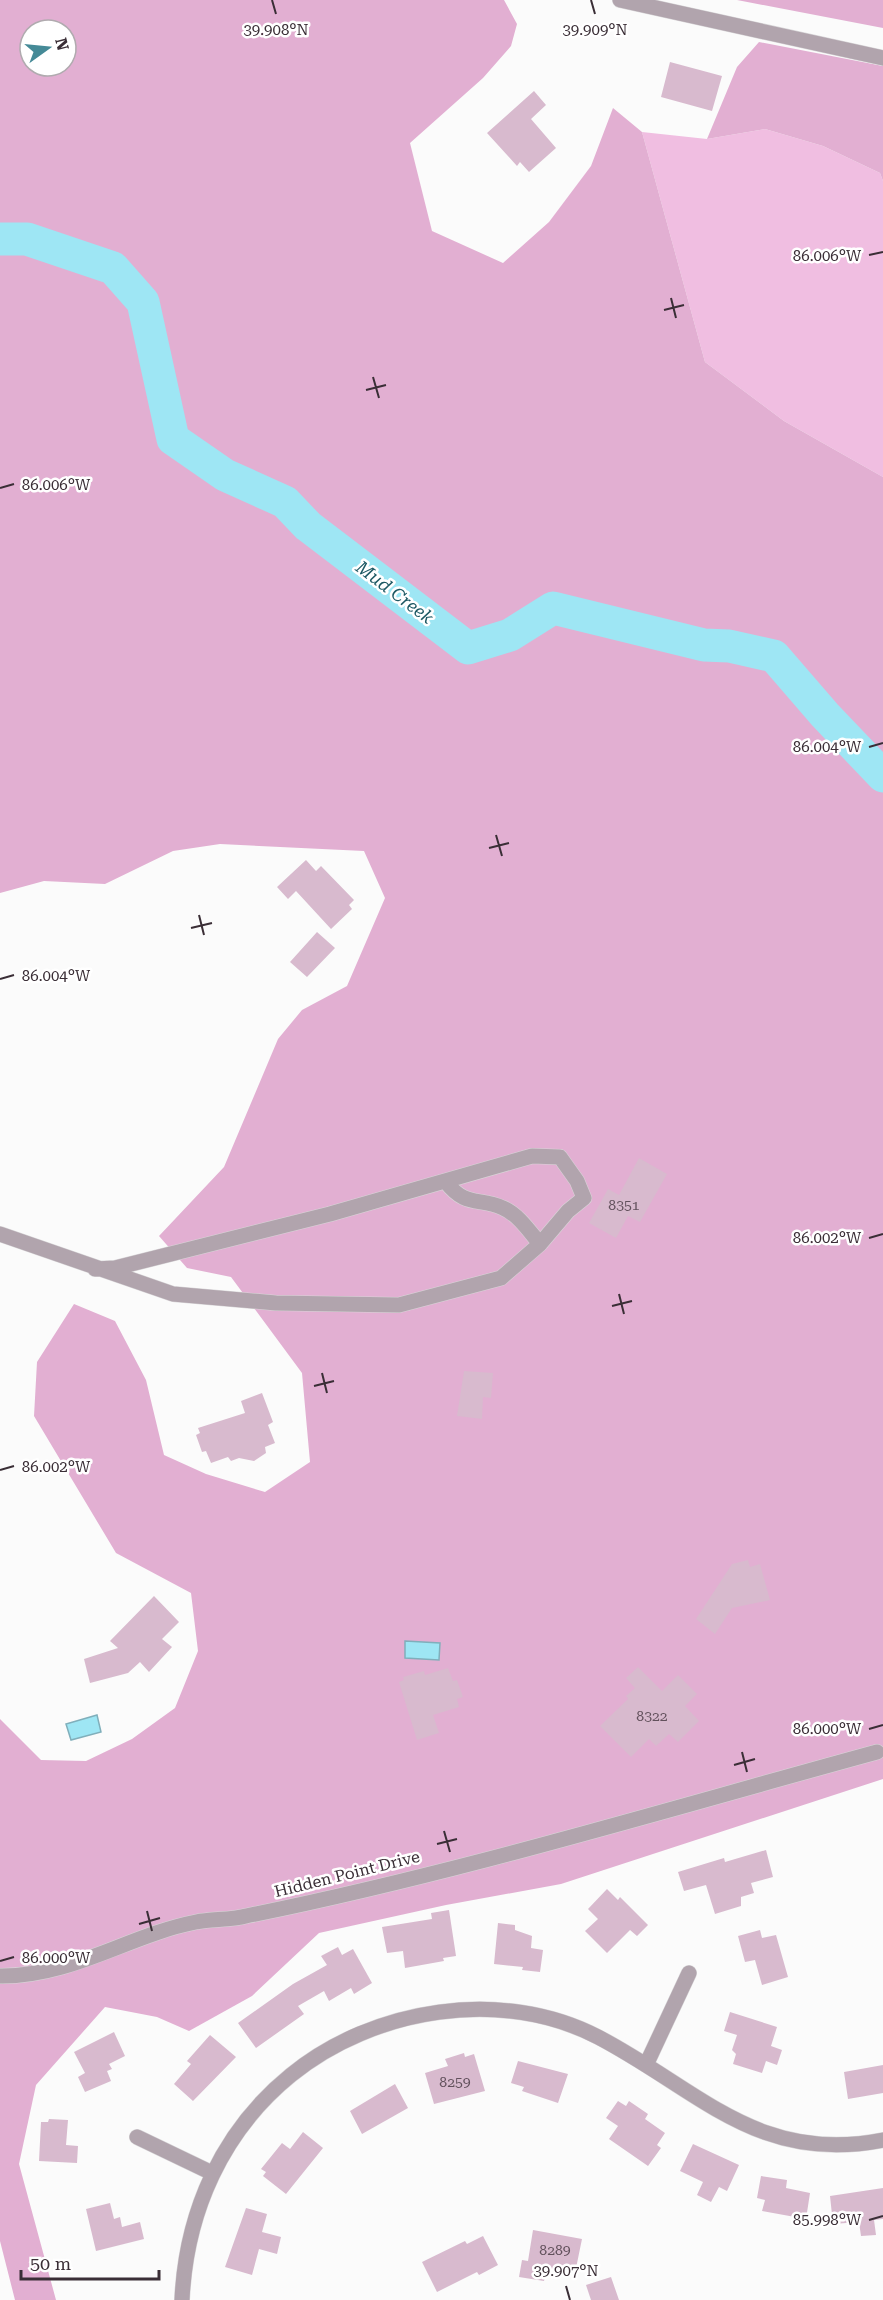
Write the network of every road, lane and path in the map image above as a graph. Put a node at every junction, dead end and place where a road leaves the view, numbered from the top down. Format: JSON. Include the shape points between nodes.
{"nodes":[{"id":1,"x":620,"y":0,"type":"edge"},
{"id":2,"x":883,"y":58,"type":"edge"},
{"id":3,"x":446,"y":1182,"type":"junction"},
{"id":4,"x":0,"y":1234,"type":"edge"},
{"id":5,"x":540,"y":1244,"type":"junction"},
{"id":6,"x":95,"y":1269,"type":"junction"},
{"id":7,"x":877,"y":1752,"type":"dead end"},
{"id":8,"x":689,"y":1973,"type":"dead end"},
{"id":9,"x":0,"y":1976,"type":"edge"},
{"id":10,"x":646,"y":2064,"type":"junction"},
{"id":11,"x":136,"y":2137,"type":"dead end"},
{"id":12,"x":883,"y":2140,"type":"edge"},
{"id":13,"x":212,"y":2173,"type":"junction"},
{"id":14,"x":182,"y":2300,"type":"edge"}],
"edges":[{"from":1,"to":2,"type":"street"},
{"from":3,"to":5,"type":"street","via":[[456,1195],[503,1207]]},
{"from":3,"to":5,"type":"street","via":[[532,1156],[560,1157],[584,1198]]},
{"from":3,"to":6,"type":"street","via":[[115,1268]]},
{"from":4,"to":6,"type":"street"},
{"from":5,"to":6,"type":"street","via":[[501,1278],[399,1305],[276,1303],[173,1294]]},
{"from":7,"to":9,"type":"street","name":"Hidden Point Drive","via":[[389,1882],[246,1916],[189,1923],[67,1967]]},
{"from":8,"to":10,"type":"street"},
{"from":10,"to":12,"type":"street","via":[[725,2116],[782,2138],[824,2144]]},
{"from":10,"to":13,"type":"street","via":[[598,2037],[541,2018],[473,2010],[405,2018],[349,2038],[297,2070],[249,2117]]},
{"from":11,"to":13,"type":"street"},
{"from":13,"to":14,"type":"street","via":[[189,2240]]}]}
